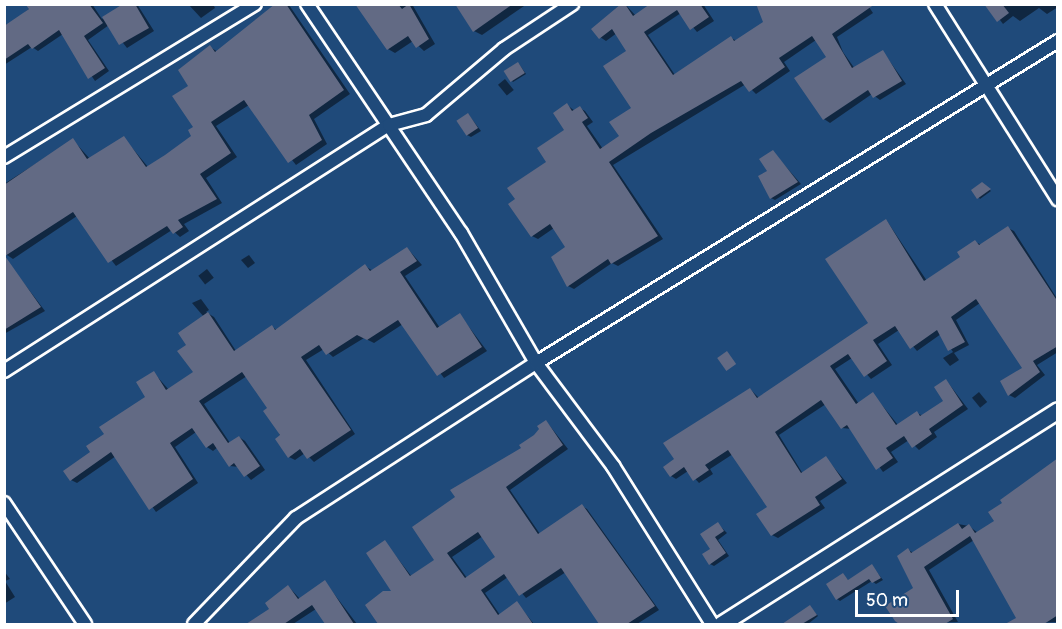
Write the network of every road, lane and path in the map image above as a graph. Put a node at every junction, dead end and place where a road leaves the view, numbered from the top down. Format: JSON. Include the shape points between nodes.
{"nodes":[{"id":1,"x":255,"y":4,"type":"edge"},
{"id":2,"x":307,"y":4,"type":"edge"},
{"id":3,"x":572,"y":4,"type":"edge"},
{"id":4,"x":935,"y":4,"type":"edge"},
{"id":5,"x":1058,"y":40,"type":"edge"},
{"id":6,"x":989,"y":85,"type":"junction"},
{"id":7,"x":389,"y":125,"type":"junction"},
{"id":8,"x":4,"y":157,"type":"edge"},
{"id":9,"x":1058,"y":199,"type":"edge"},
{"id":10,"x":536,"y":363,"type":"junction"},
{"id":11,"x":4,"y":370,"type":"edge"},
{"id":12,"x":1058,"y":411,"type":"edge"},
{"id":13,"x":4,"y":503,"type":"edge"},
{"id":14,"x":85,"y":624,"type":"edge"},
{"id":15,"x":194,"y":624,"type":"edge"},
{"id":16,"x":712,"y":624,"type":"edge"},
{"id":17,"x":721,"y":624,"type":"edge"}],
"edges":[{"from":1,"to":8,"type":"street"},
{"from":2,"to":7,"type":"street"},
{"from":3,"to":7,"type":"street","via":[[504,49],[426,114]]},
{"from":4,"to":6,"type":"street"},
{"from":5,"to":6,"type":"street"},
{"from":6,"to":9,"type":"street"},
{"from":6,"to":10,"type":"street"},
{"from":7,"to":10,"type":"street","via":[[460,233]]},
{"from":7,"to":11,"type":"street"},
{"from":10,"to":15,"type":"street","via":[[297,518]]},
{"from":10,"to":16,"type":"street","via":[[613,466]]},
{"from":12,"to":17,"type":"street"},
{"from":13,"to":14,"type":"street"}]}
